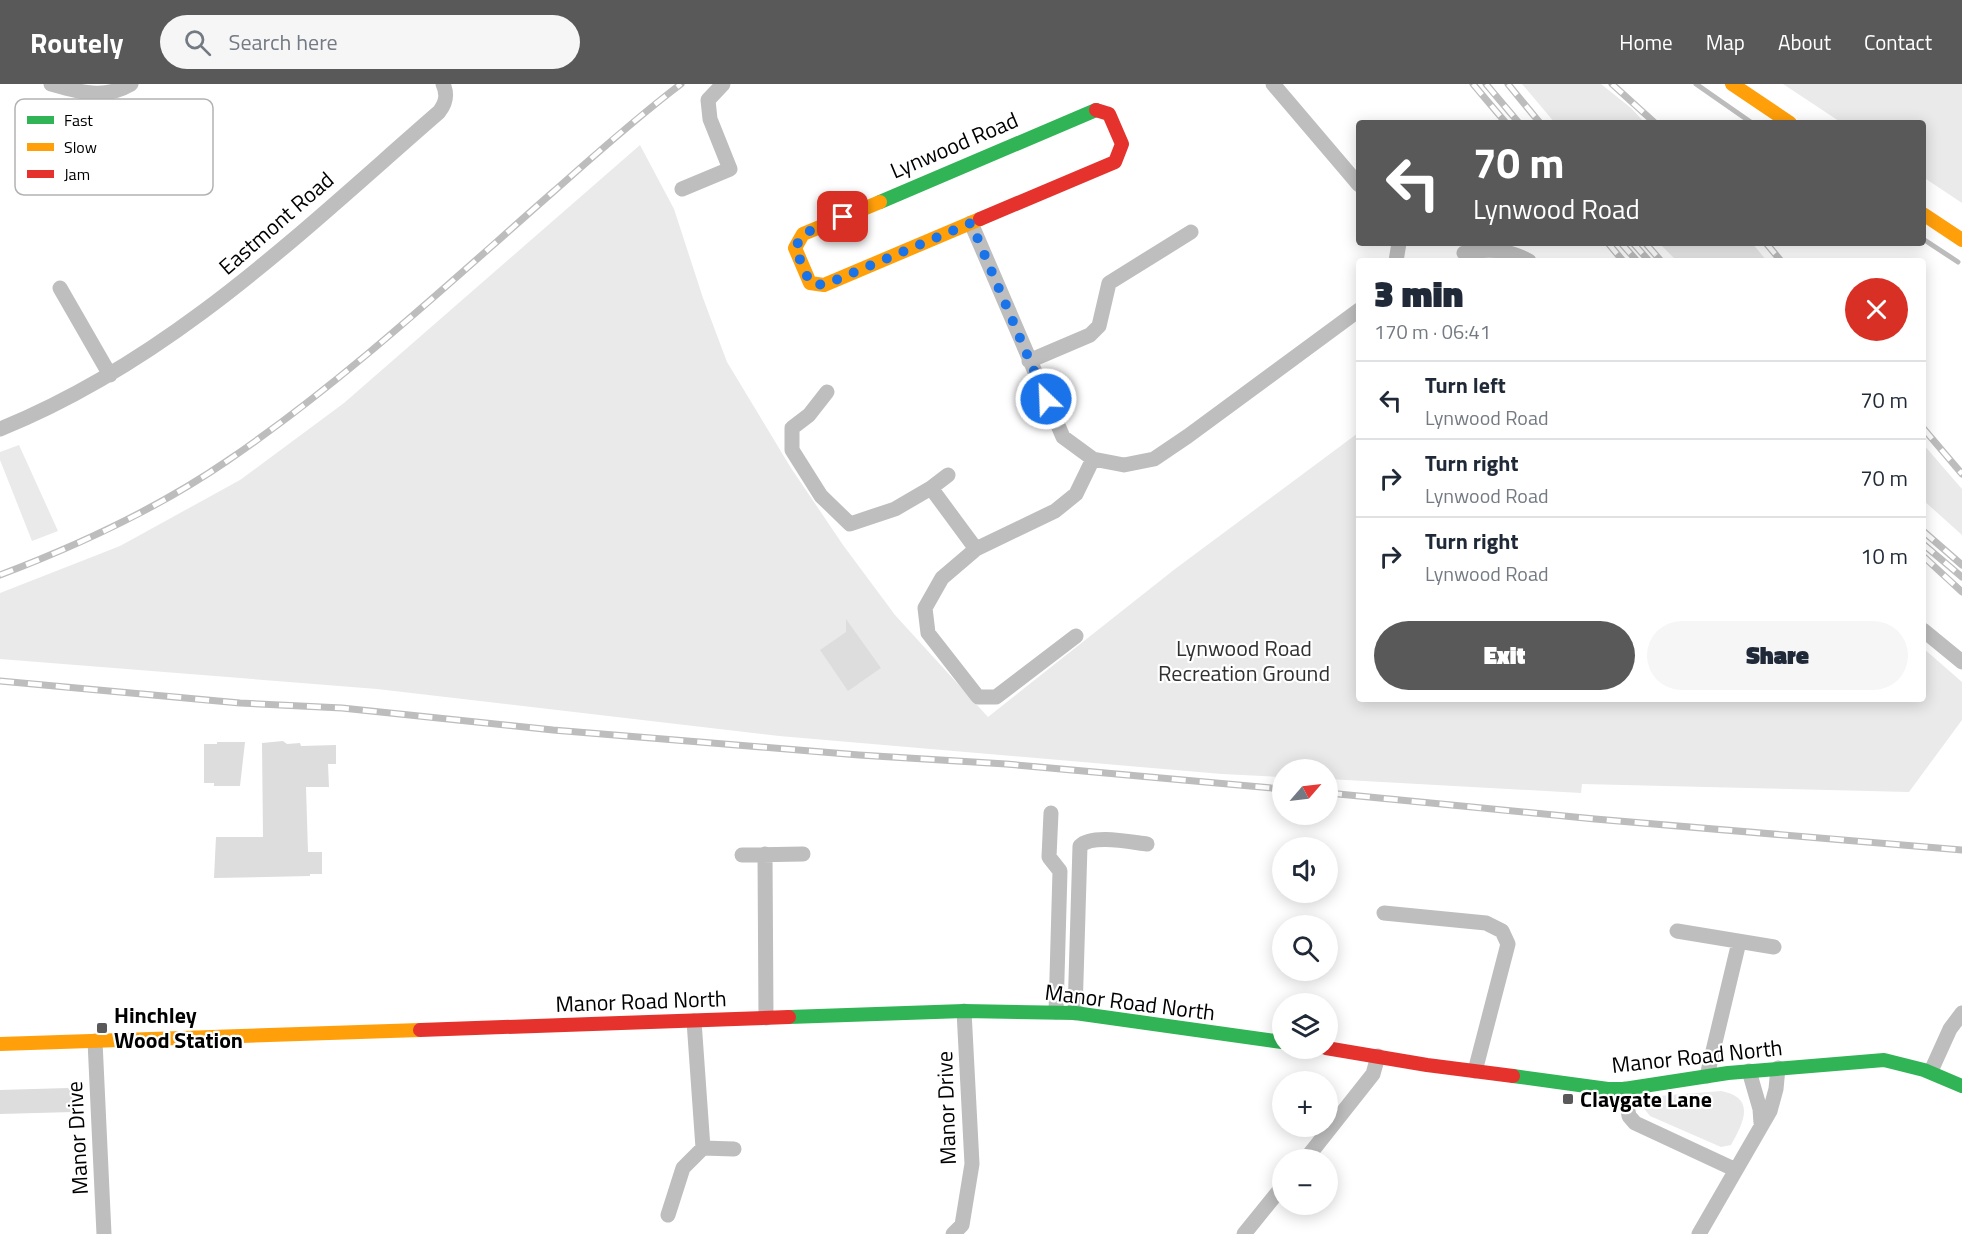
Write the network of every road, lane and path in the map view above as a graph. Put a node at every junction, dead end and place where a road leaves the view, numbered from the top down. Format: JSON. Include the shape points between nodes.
{"nodes":[{"id":1,"x":51,"y":84,"type":"edge"},
{"id":2,"x":131,"y":84,"type":"edge"},
{"id":3,"x":443,"y":84,"type":"edge"},
{"id":4,"x":723,"y":84,"type":"edge"},
{"id":5,"x":1273,"y":84,"type":"edge"},
{"id":6,"x":1732,"y":84,"type":"edge"},
{"id":7,"x":1786,"y":120,"type":"edge"},
{"id":8,"x":1356,"y":181,"type":"edge"},
{"id":9,"x":682,"y":189,"type":"dead end"},
{"id":10,"x":1926,"y":216,"type":"edge"},
{"id":11,"x":971,"y":223,"type":"junction"},
{"id":12,"x":1191,"y":232,"type":"dead end"},
{"id":13,"x":1962,"y":240,"type":"edge"},
{"id":14,"x":1462,"y":252,"type":"edge"},
{"id":15,"x":1523,"y":258,"type":"edge"},
{"id":16,"x":60,"y":288,"type":"dead end"},
{"id":17,"x":1356,"y":312,"type":"edge"},
{"id":18,"x":1029,"y":361,"type":"junction"},
{"id":19,"x":110,"y":375,"type":"junction"},
{"id":20,"x":826,"y":392,"type":"dead end"},
{"id":21,"x":0,"y":429,"type":"edge"},
{"id":22,"x":1093,"y":459,"type":"junction"},
{"id":23,"x":948,"y":475,"type":"dead end"},
{"id":24,"x":931,"y":488,"type":"junction"},
{"id":25,"x":976,"y":549,"type":"junction"},
{"id":26,"x":1926,"y":632,"type":"edge"},
{"id":27,"x":1076,"y":636,"type":"dead end"},
{"id":28,"x":1962,"y":662,"type":"edge"},
{"id":29,"x":1051,"y":813,"type":"dead end"},
{"id":30,"x":1147,"y":844,"type":"dead end"},
{"id":31,"x":765,"y":854,"type":"junction"},
{"id":32,"x":803,"y":854,"type":"dead end"},
{"id":33,"x":742,"y":855,"type":"dead end"},
{"id":34,"x":1384,"y":913,"type":"dead end"},
{"id":35,"x":1677,"y":931,"type":"dead end"},
{"id":36,"x":1739,"y":942,"type":"junction"},
{"id":37,"x":1774,"y":947,"type":"dead end"},
{"id":38,"x":964,"y":1011,"type":"junction"},
{"id":39,"x":1056,"y":1012,"type":"junction"},
{"id":40,"x":1075,"y":1013,"type":"junction"},
{"id":41,"x":1962,"y":1013,"type":"edge"},
{"id":42,"x":766,"y":1018,"type":"junction"},
{"id":43,"x":694,"y":1021,"type":"junction"},
{"id":44,"x":95,"y":1041,"type":"junction"},
{"id":45,"x":1272,"y":1041,"type":"edge"},
{"id":46,"x":0,"y":1044,"type":"edge"},
{"id":47,"x":1338,"y":1050,"type":"edge"},
{"id":48,"x":1377,"y":1056,"type":"junction"},
{"id":49,"x":1778,"y":1068,"type":"junction"},
{"id":50,"x":1474,"y":1071,"type":"junction"},
{"id":51,"x":1749,"y":1071,"type":"junction"},
{"id":52,"x":1931,"y":1071,"type":"junction"},
{"id":53,"x":1707,"y":1076,"type":"junction"},
{"id":54,"x":1962,"y":1086,"type":"edge"},
{"id":55,"x":1624,"y":1089,"type":"junction"},
{"id":56,"x":1761,"y":1123,"type":"junction"},
{"id":57,"x":703,"y":1148,"type":"junction"},
{"id":58,"x":734,"y":1149,"type":"dead end"},
{"id":59,"x":1314,"y":1149,"type":"edge"},
{"id":60,"x":1736,"y":1170,"type":"junction"},
{"id":61,"x":1272,"y":1199,"type":"edge"},
{"id":62,"x":668,"y":1215,"type":"dead end"},
{"id":63,"x":104,"y":1234,"type":"edge"},
{"id":64,"x":952,"y":1234,"type":"edge"},
{"id":65,"x":1244,"y":1234,"type":"edge"},
{"id":66,"x":1699,"y":1234,"type":"edge"}],
"edges":[{"from":1,"to":2,"type":"street","via":[[103,94]]},
{"from":3,"to":19,"type":"street","name":"Eastmont Road","via":[[446,98],[439,112],[246,279]]},
{"from":4,"to":9,"type":"street","via":[[708,100],[710,119],[730,169]]},
{"from":5,"to":8,"type":"street"},
{"from":6,"to":7,"type":"street"},
{"from":10,"to":13,"type":"street"},
{"from":11,"to":11,"type":"street","name":"Lynwood Road","via":[[1115,162],[1122,144],[1109,114],[1096,110],[803,234],[795,248],[810,283],[824,285]]},
{"from":11,"to":18,"type":"street"},
{"from":12,"to":18,"type":"street","via":[[1109,283],[1099,326],[1090,335]]},
{"from":14,"to":15,"type":"street","via":[[1484,248]]},
{"from":16,"to":19,"type":"street"},
{"from":17,"to":22,"type":"street","via":[[1154,459],[1124,465]]},
{"from":18,"to":22,"type":"street","via":[[1063,437]]},
{"from":19,"to":21,"type":"street","name":"Eastmont Road"},
{"from":20,"to":24,"type":"street","via":[[809,415],[792,428],[792,450],[821,496],[850,524],[895,509]]},
{"from":22,"to":25,"type":"street","via":[[1076,494],[1055,511]]},
{"from":23,"to":24,"type":"street"},
{"from":24,"to":25,"type":"street"},
{"from":25,"to":27,"type":"street","via":[[942,578],[925,608],[928,633],[978,696],[996,697]]},
{"from":26,"to":28,"type":"street"},
{"from":29,"to":39,"type":"street","via":[[1049,857],[1060,871]]},
{"from":30,"to":40,"type":"street","via":[[1099,839],[1080,846]]},
{"from":31,"to":32,"type":"street"},
{"from":31,"to":33,"type":"street"},
{"from":31,"to":42,"type":"street"},
{"from":34,"to":50,"type":"street","via":[[1486,923],[1502,931],[1508,944]]},
{"from":35,"to":36,"type":"street"},
{"from":36,"to":37,"type":"street"},
{"from":36,"to":53,"type":"street"},
{"from":38,"to":39,"type":"street","name":"Manor Road North"},
{"from":38,"to":42,"type":"street","name":"Manor Road North"},
{"from":38,"to":64,"type":"street","name":"Manor Drive","via":[[972,1164],[962,1225]]},
{"from":39,"to":40,"type":"street","name":"Manor Road North"},
{"from":40,"to":45,"type":"street","name":"Manor Road North"},
{"from":41,"to":52,"type":"street","via":[[1950,1029]]},
{"from":42,"to":43,"type":"street","name":"Manor Road North"},
{"from":43,"to":44,"type":"street","name":"Manor Road North"},
{"from":43,"to":57,"type":"street"},
{"from":44,"to":46,"type":"street","name":"Manor Road North"},
{"from":44,"to":63,"type":"street","name":"Manor Drive"},
{"from":47,"to":48,"type":"street","name":"Manor Road North"},
{"from":48,"to":50,"type":"street","name":"Manor Road North"},
{"from":48,"to":59,"type":"street","via":[[1373,1074]]},
{"from":49,"to":51,"type":"street","name":"Manor Road North"},
{"from":49,"to":52,"type":"street","name":"Manor Road North","via":[[1884,1060]]},
{"from":49,"to":56,"type":"street","via":[[1770,1111]]},
{"from":50,"to":55,"type":"street","name":"Manor Road North"},
{"from":51,"to":53,"type":"street","name":"Manor Road North"},
{"from":51,"to":56,"type":"street"},
{"from":52,"to":54,"type":"street","name":"Manor Road North"},
{"from":53,"to":55,"type":"street","name":"Manor Road North"},
{"from":55,"to":60,"type":"street","via":[[1629,1116],[1635,1123]]},
{"from":56,"to":60,"type":"street"},
{"from":57,"to":58,"type":"street"},
{"from":57,"to":62,"type":"street","via":[[683,1168]]},
{"from":60,"to":66,"type":"street"},
{"from":61,"to":65,"type":"street"}]}
